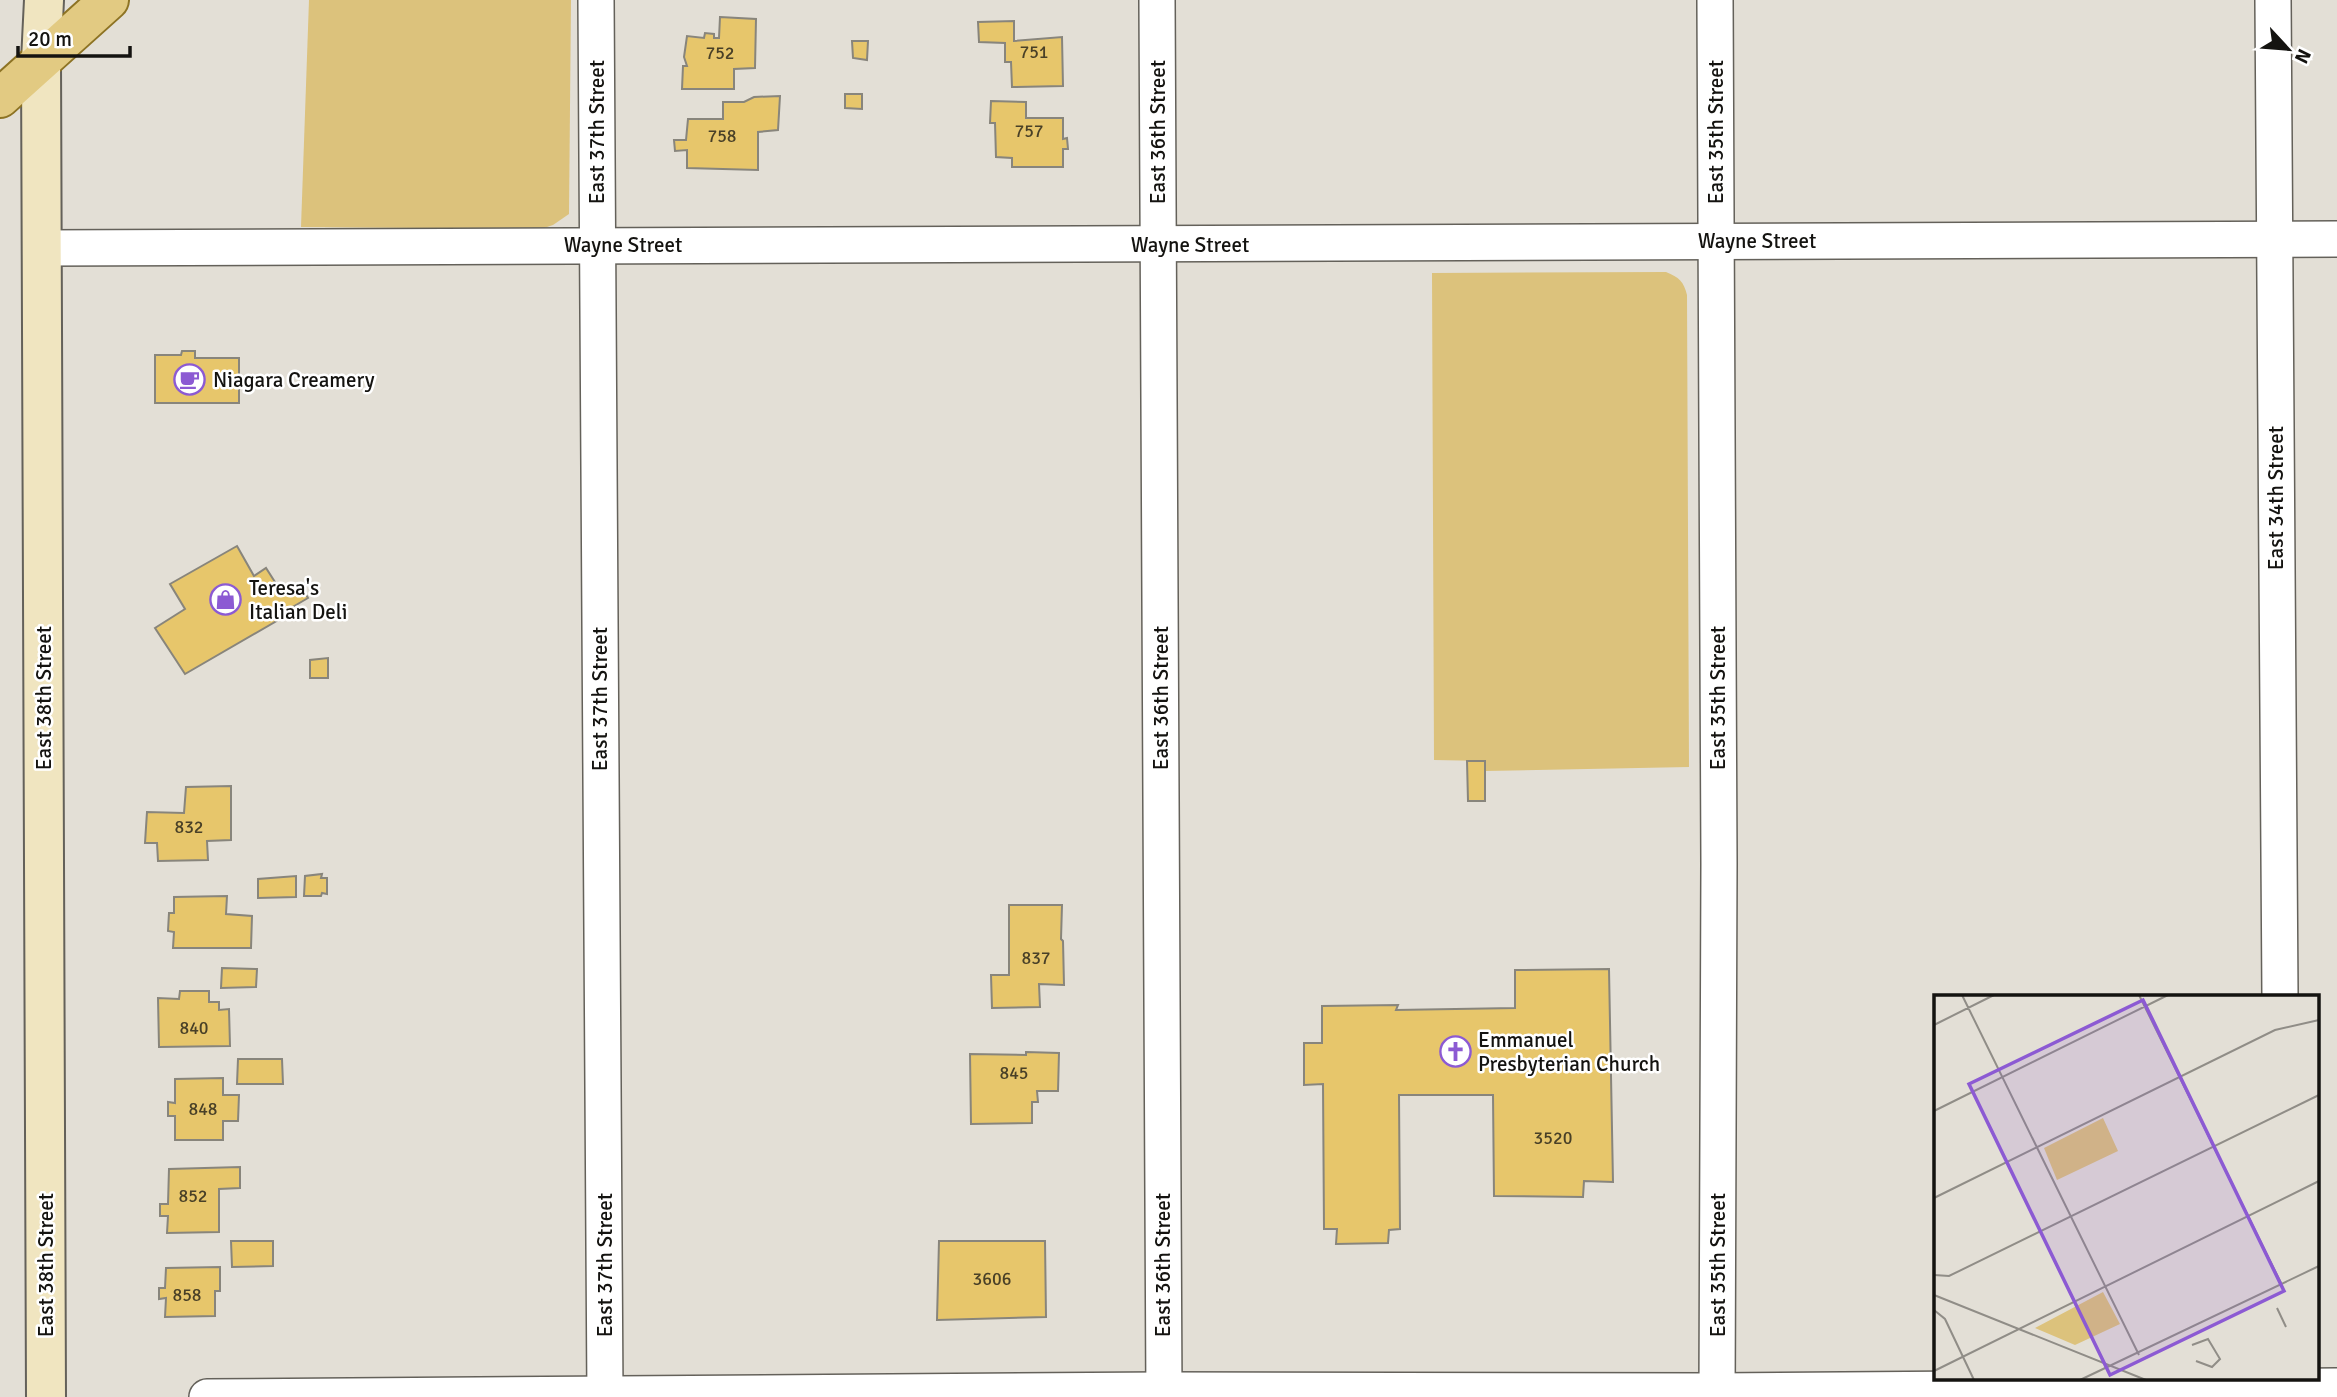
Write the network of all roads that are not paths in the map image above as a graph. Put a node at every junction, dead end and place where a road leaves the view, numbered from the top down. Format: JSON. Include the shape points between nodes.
{"nodes":[{"id":1,"x":44,"y":0,"type":"edge"},
{"id":2,"x":109,"y":0,"type":"edge"},
{"id":3,"x":596,"y":0,"type":"edge"},
{"id":4,"x":1157,"y":0,"type":"edge"},
{"id":5,"x":1715,"y":0,"type":"edge"},
{"id":6,"x":2273,"y":0,"type":"edge"},
{"id":7,"x":41,"y":61,"type":"junction"},
{"id":8,"x":0,"y":98,"type":"edge"},
{"id":9,"x":2274,"y":239,"type":"junction"},
{"id":10,"x":2337,"y":239,"type":"edge"},
{"id":11,"x":1716,"y":241,"type":"junction"},
{"id":12,"x":1158,"y":245,"type":"junction"},
{"id":13,"x":597,"y":246,"type":"junction"},
{"id":14,"x":42,"y":248,"type":"junction"},
{"id":15,"x":2280,"y":995,"type":"edge"},
{"id":16,"x":2337,"y":1386,"type":"edge"},
{"id":17,"x":2283,"y":1387,"type":"edge"},
{"id":18,"x":1164,"y":1394,"type":"edge"},
{"id":19,"x":1717,"y":1394,"type":"edge"},
{"id":20,"x":605,"y":1396,"type":"edge"},
{"id":21,"x":46,"y":1397,"type":"edge"},
{"id":22,"x":207,"y":1397,"type":"edge"}],
"edges":[{"from":1,"to":7,"type":"main road","name":"East 38th Street"},
{"from":2,"to":7,"type":"main road"},
{"from":3,"to":13,"type":"street","name":"East 37th Street"},
{"from":4,"to":12,"type":"street","name":"East 36th Street"},
{"from":5,"to":11,"type":"street","name":"East 35th Street"},
{"from":6,"to":9,"type":"street","name":"East 34th Street"},
{"from":7,"to":8,"type":"main road"},
{"from":7,"to":14,"type":"main road","name":"East 38th Street"},
{"from":9,"to":10,"type":"street","name":"Wayne Street"},
{"from":9,"to":11,"type":"street","name":"Wayne Street"},
{"from":9,"to":15,"type":"street","name":"East 34th Street"},
{"from":11,"to":12,"type":"street","name":"Wayne Street"},
{"from":11,"to":19,"type":"street","name":"East 35th Street"},
{"from":12,"to":13,"type":"street","name":"Wayne Street"},
{"from":12,"to":18,"type":"street","name":"East 36th Street"},
{"from":13,"to":14,"type":"street","name":"Wayne Street"},
{"from":13,"to":20,"type":"street","name":"East 37th Street"},
{"from":14,"to":21,"type":"main road","name":"East 38th Street"},
{"from":16,"to":17,"type":"street"},
{"from":17,"to":19,"type":"street"},
{"from":18,"to":19,"type":"street"},
{"from":18,"to":20,"type":"street"},
{"from":20,"to":22,"type":"street"}]}
